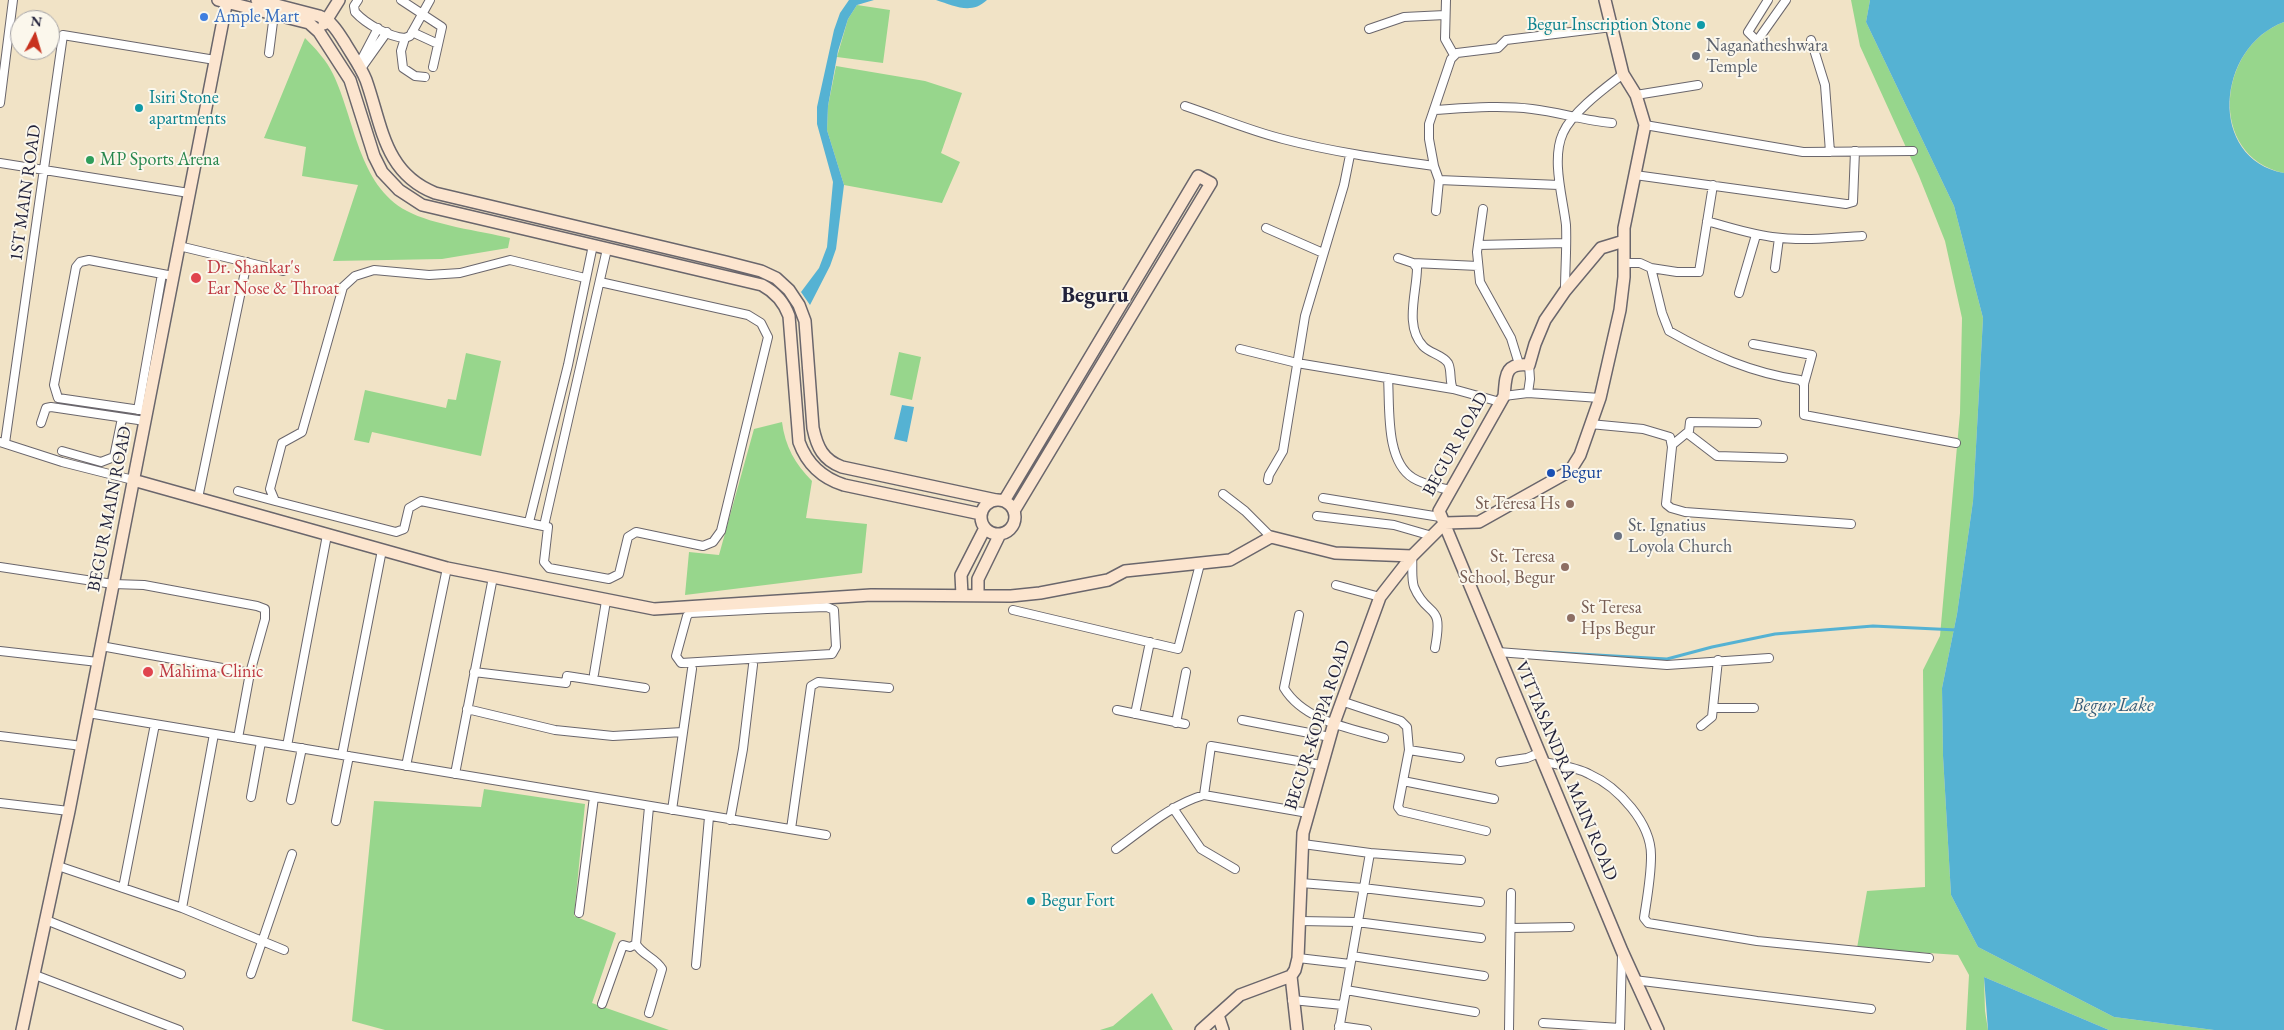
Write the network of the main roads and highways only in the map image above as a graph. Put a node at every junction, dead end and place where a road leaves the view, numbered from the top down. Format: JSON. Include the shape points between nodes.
{"nodes":[{"id":1,"x":256,"y":0,"type":"edge"},
{"id":2,"x":339,"y":0,"type":"edge"},
{"id":3,"x":1605,"y":0,"type":"edge"},
{"id":4,"x":224,"y":1,"type":"edge"},
{"id":5,"x":327,"y":19,"type":"junction"},
{"id":6,"x":319,"y":32,"type":"junction"},
{"id":7,"x":388,"y":149,"type":"junction"},
{"id":8,"x":374,"y":156,"type":"junction"},
{"id":9,"x":1624,"y":240,"type":"junction"},
{"id":10,"x":673,"y":251,"type":"junction"},
{"id":11,"x":671,"y":264,"type":"junction"},
{"id":12,"x":813,"y":428,"type":"junction"},
{"id":13,"x":797,"y":431,"type":"junction"},
{"id":14,"x":133,"y":480,"type":"junction"},
{"id":15,"x":1000,"y":500,"type":"junction"},
{"id":16,"x":1014,"y":511,"type":"junction"},
{"id":17,"x":981,"y":514,"type":"junction"},
{"id":18,"x":1442,"y":520,"type":"junction"},
{"id":19,"x":985,"y":528,"type":"junction"},
{"id":20,"x":1000,"y":534,"type":"junction"},
{"id":21,"x":1412,"y":556,"type":"junction"},
{"id":22,"x":962,"y":595,"type":"junction"},
{"id":23,"x":978,"y":595,"type":"junction"},
{"id":24,"x":1291,"y":976,"type":"junction"},
{"id":25,"x":1218,"y":1015,"type":"junction"},
{"id":26,"x":22,"y":1030,"type":"edge"},
{"id":27,"x":1201,"y":1030,"type":"edge"},
{"id":28,"x":1223,"y":1030,"type":"edge"},
{"id":29,"x":1297,"y":1030,"type":"edge"},
{"id":30,"x":1658,"y":1030,"type":"edge"}],
"edges":[{"from":1,"to":5,"type":"main road"},
{"from":2,"to":5,"type":"main road"},
{"from":3,"to":9,"type":"main road","name":"BEGUR ROAD","via":[[1623,74],[1636,95],[1645,125]]},
{"from":4,"to":6,"type":"main road","via":[[309,24]]},
{"from":4,"to":14,"type":"main road","name":"BEGUR MAIN ROAD","via":[[179,246],[167,275]]},
{"from":5,"to":6,"type":"main road"},
{"from":5,"to":7,"type":"main road","via":[[336,28],[365,77]]},
{"from":6,"to":8,"type":"main road","via":[[350,80]]},
{"from":7,"to":8,"type":"main road"},
{"from":7,"to":10,"type":"main road","via":[[407,177],[435,192]]},
{"from":8,"to":11,"type":"main road","via":[[390,182],[422,205]]},
{"from":9,"to":18,"type":"main road","name":"BEGUR ROAD","via":[[1601,248],[1565,291],[1546,320],[1524,365],[1510,368],[1506,374],[1502,399],[1439,511]]},
{"from":9,"to":18,"type":"main road","name":"BEGUR ROAD","via":[[1620,310],[1600,398],[1580,455],[1570,471],[1479,522]]},
{"from":10,"to":11,"type":"main road"},
{"from":10,"to":12,"type":"main road","via":[[761,270],[789,290],[805,321]]},
{"from":11,"to":13,"type":"main road","via":[[762,285],[783,302],[790,324]]},
{"from":12,"to":13,"type":"main road"},
{"from":12,"to":15,"type":"main road","via":[[821,452],[836,465]]},
{"from":13,"to":17,"type":"main road","via":[[798,442],[810,463],[836,482]]},
{"from":14,"to":22,"type":"main road","via":[[447,568],[654,609],[767,606],[886,595]]},
{"from":14,"to":26,"type":"main road","name":"BEGUR MAIN ROAD","via":[[58,866]]},
{"from":15,"to":16,"type":"main road","via":[[1008,503]]},
{"from":15,"to":16,"type":"main road","via":[[1198,176],[1211,183]]},
{"from":15,"to":17,"type":"main road","via":[[985,505]]},
{"from":16,"to":20,"type":"main road","via":[[1013,526]]},
{"from":17,"to":19,"type":"main road"},
{"from":18,"to":21,"type":"main road","name":"BEGUR-KOPPA ROAD","via":[[1432,536]]},
{"from":18,"to":30,"type":"main road","name":"VITTASANDRA MAIN ROAD","via":[[1634,980]]},
{"from":19,"to":20,"type":"main road"},
{"from":19,"to":22,"type":"main road","via":[[961,575]]},
{"from":20,"to":23,"type":"main road","via":[[978,579]]},
{"from":21,"to":23,"type":"main road","via":[[1335,553],[1271,537],[1230,560],[1125,571],[1108,580],[1040,593]]},
{"from":21,"to":24,"type":"main road","name":"BEGUR-KOPPA ROAD","via":[[1380,598],[1321,765],[1303,844],[1298,958]]},
{"from":22,"to":23,"type":"main road"},
{"from":24,"to":25,"type":"main road","via":[[1240,994]]},
{"from":24,"to":29,"type":"main road"},
{"from":25,"to":27,"type":"main road"},
{"from":25,"to":28,"type":"main road"}]}
